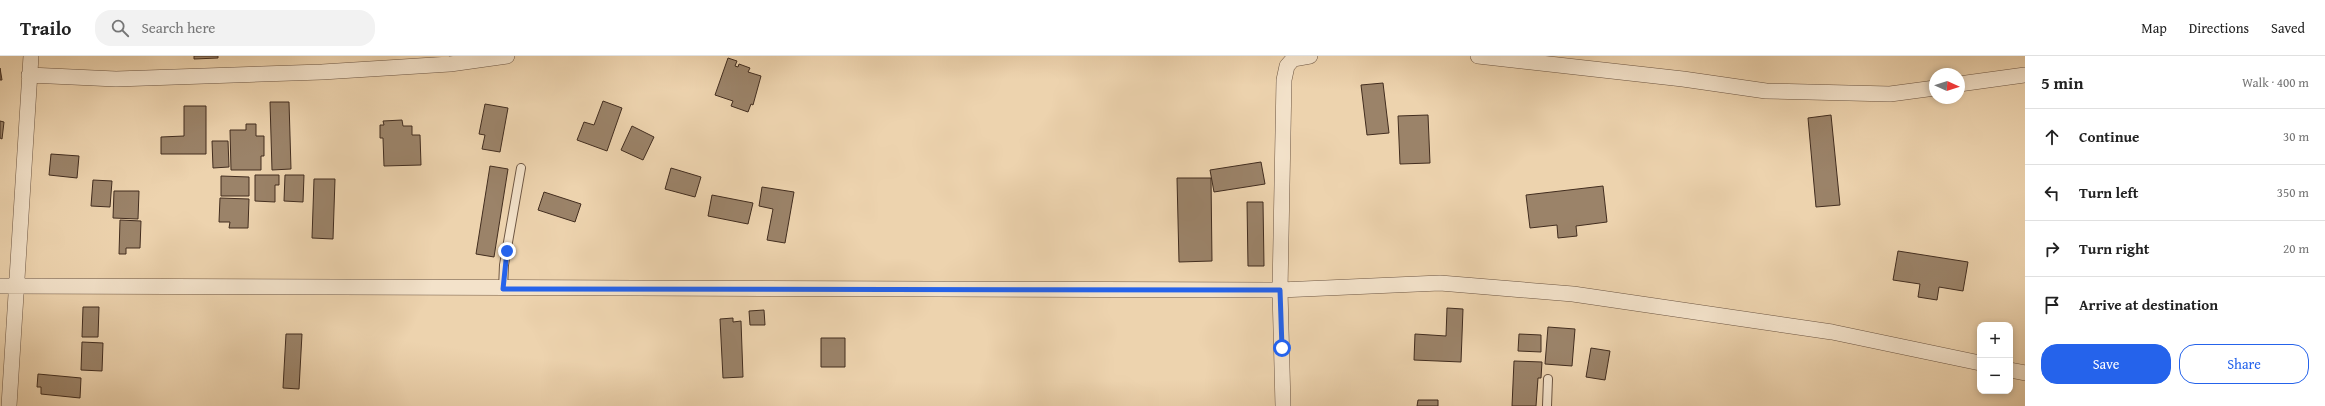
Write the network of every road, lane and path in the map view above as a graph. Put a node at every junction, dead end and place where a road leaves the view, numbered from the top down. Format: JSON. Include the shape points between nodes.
{"nodes":[{"id":1,"x":31,"y":56,"type":"edge"},
{"id":2,"x":507,"y":56,"type":"edge"},
{"id":3,"x":1310,"y":56,"type":"edge"},
{"id":4,"x":1478,"y":56,"type":"edge"},
{"id":5,"x":1287,"y":57,"type":"edge"},
{"id":6,"x":29,"y":75,"type":"junction"},
{"id":7,"x":2025,"y":75,"type":"edge"},
{"id":8,"x":1965,"y":83,"type":"edge"},
{"id":9,"x":1929,"y":89,"type":"edge"},
{"id":10,"x":521,"y":168,"type":"dead end"},
{"id":11,"x":0,"y":286,"type":"edge"},
{"id":12,"x":16,"y":287,"type":"junction"},
{"id":13,"x":503,"y":289,"type":"junction"},
{"id":14,"x":1280,"y":290,"type":"junction"},
{"id":15,"x":1977,"y":362,"type":"edge"},
{"id":16,"x":2013,"y":371,"type":"edge"},
{"id":17,"x":2025,"y":373,"type":"edge"},
{"id":18,"x":1548,"y":379,"type":"dead end"},
{"id":19,"x":9,"y":406,"type":"edge"},
{"id":20,"x":1283,"y":406,"type":"edge"},
{"id":21,"x":1547,"y":406,"type":"edge"}],
"edges":[{"from":1,"to":6,"type":"street"},
{"from":2,"to":6,"type":"street","via":[[450,64],[322,72],[116,79]]},
{"from":3,"to":5,"type":"street"},
{"from":4,"to":9,"type":"street","via":[[1766,91],[1890,94]]},
{"from":5,"to":14,"type":"street","via":[[1284,80]]},
{"from":6,"to":12,"type":"street"},
{"from":7,"to":8,"type":"street"},
{"from":10,"to":13,"type":"lane","via":[[504,265]]},
{"from":11,"to":12,"type":"street"},
{"from":12,"to":13,"type":"street"},
{"from":12,"to":19,"type":"street"},
{"from":13,"to":14,"type":"street"},
{"from":14,"to":15,"type":"street","via":[[1440,283],[1573,294],[1832,332]]},
{"from":14,"to":20,"type":"street"},
{"from":16,"to":17,"type":"street"},
{"from":18,"to":21,"type":"lane"}]}
